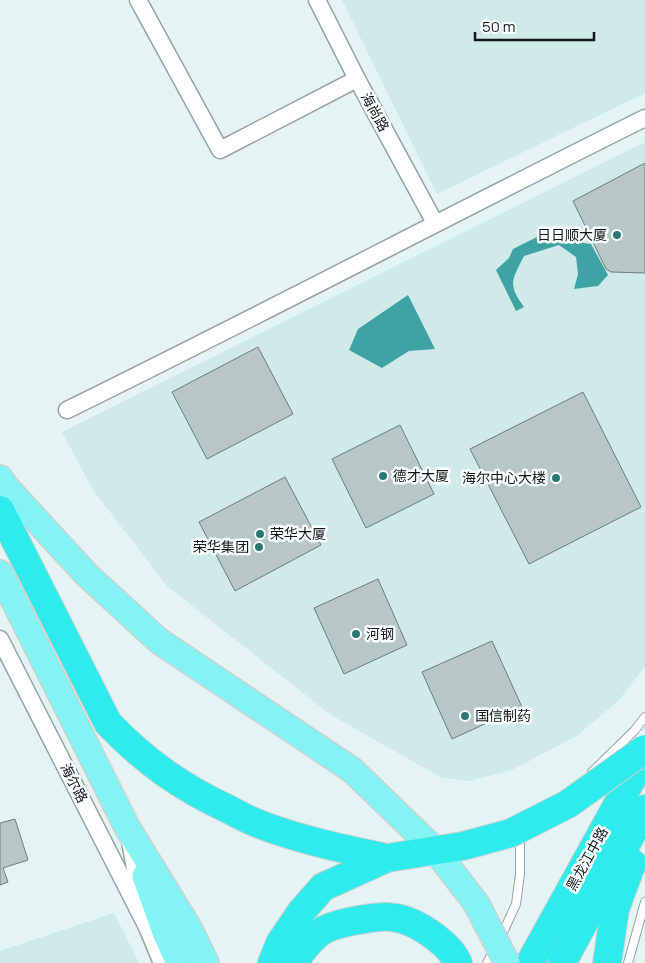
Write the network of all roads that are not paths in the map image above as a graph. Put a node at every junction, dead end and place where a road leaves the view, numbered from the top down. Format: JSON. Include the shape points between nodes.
{"nodes":[{"id":1,"x":138,"y":0,"type":"edge"},
{"id":2,"x":317,"y":0,"type":"edge"},
{"id":3,"x":356,"y":78,"type":"junction"},
{"id":4,"x":645,"y":118,"type":"edge"},
{"id":5,"x":435,"y":223,"type":"junction"},
{"id":6,"x":67,"y":410,"type":"dead end"},
{"id":7,"x":2,"y":492,"type":"edge"},
{"id":8,"x":0,"y":573,"type":"edge"},
{"id":9,"x":0,"y":639,"type":"edge"},
{"id":10,"x":645,"y":717,"type":"edge"},
{"id":11,"x":645,"y":749,"type":"edge"},
{"id":12,"x":645,"y":755,"type":"edge"},
{"id":13,"x":588,"y":775,"type":"dead end"},
{"id":14,"x":645,"y":809,"type":"edge"},
{"id":15,"x":528,"y":815,"type":"dead end"},
{"id":16,"x":127,"y":827,"type":"junction"},
{"id":17,"x":645,"y":827,"type":"edge"},
{"id":18,"x":388,"y":858,"type":"junction"},
{"id":19,"x":645,"y":902,"type":"edge"},
{"id":20,"x":156,"y":930,"type":"junction"},
{"id":21,"x":162,"y":963,"type":"edge"},
{"id":22,"x":179,"y":963,"type":"edge"},
{"id":23,"x":206,"y":963,"type":"edge"},
{"id":24,"x":272,"y":963,"type":"edge"},
{"id":25,"x":293,"y":963,"type":"edge"},
{"id":26,"x":458,"y":963,"type":"edge"},
{"id":27,"x":487,"y":963,"type":"edge"},
{"id":28,"x":507,"y":963,"type":"edge"},
{"id":29,"x":530,"y":963,"type":"edge"},
{"id":30,"x":562,"y":963,"type":"edge"},
{"id":31,"x":607,"y":963,"type":"edge"},
{"id":32,"x":628,"y":963,"type":"edge"}],
"edges":[{"from":1,"to":3,"type":"street","via":[[220,150]]},
{"from":2,"to":3,"type":"street","name":"海尚路"},
{"from":3,"to":5,"type":"street","name":"海尚路"},
{"from":4,"to":5,"type":"street"},
{"from":5,"to":6,"type":"street","via":[[244,323]]},
{"from":7,"to":18,"type":"highway","via":[[108,723],[130,746],[201,796],[258,824],[314,842]]},
{"from":7,"to":28,"type":"main road","bridge":true,"via":[[159,641],[352,770],[435,850],[476,903]]},
{"from":8,"to":16,"type":"main road","name":"海尔路"},
{"from":9,"to":20,"type":"street","name":"海尔路"},
{"from":10,"to":13,"type":"lane","via":[[634,732]]},
{"from":11,"to":18,"type":"highway","bridge":true,"via":[[568,804],[510,833],[463,846]]},
{"from":12,"to":29,"type":"highway","name":"黑龙江中路"},
{"from":14,"to":30,"type":"highway","name":"黑龙江中路"},
{"from":15,"to":27,"type":"lane","via":[[520,819],[520,874],[516,904]]},
{"from":16,"to":20,"type":"main road"},
{"from":16,"to":23,"type":"main road","via":[[189,928]]},
{"from":17,"to":31,"type":"highway","via":[[614,910]]},
{"from":18,"to":24,"type":"highway","via":[[323,887],[280,943]]},
{"from":19,"to":32,"type":"lane"},
{"from":20,"to":21,"type":"street","name":"海尔路"},
{"from":20,"to":22,"type":"main road"},
{"from":25,"to":26,"type":"highway","via":[[322,931],[362,918],[397,917],[432,933]]}]}
